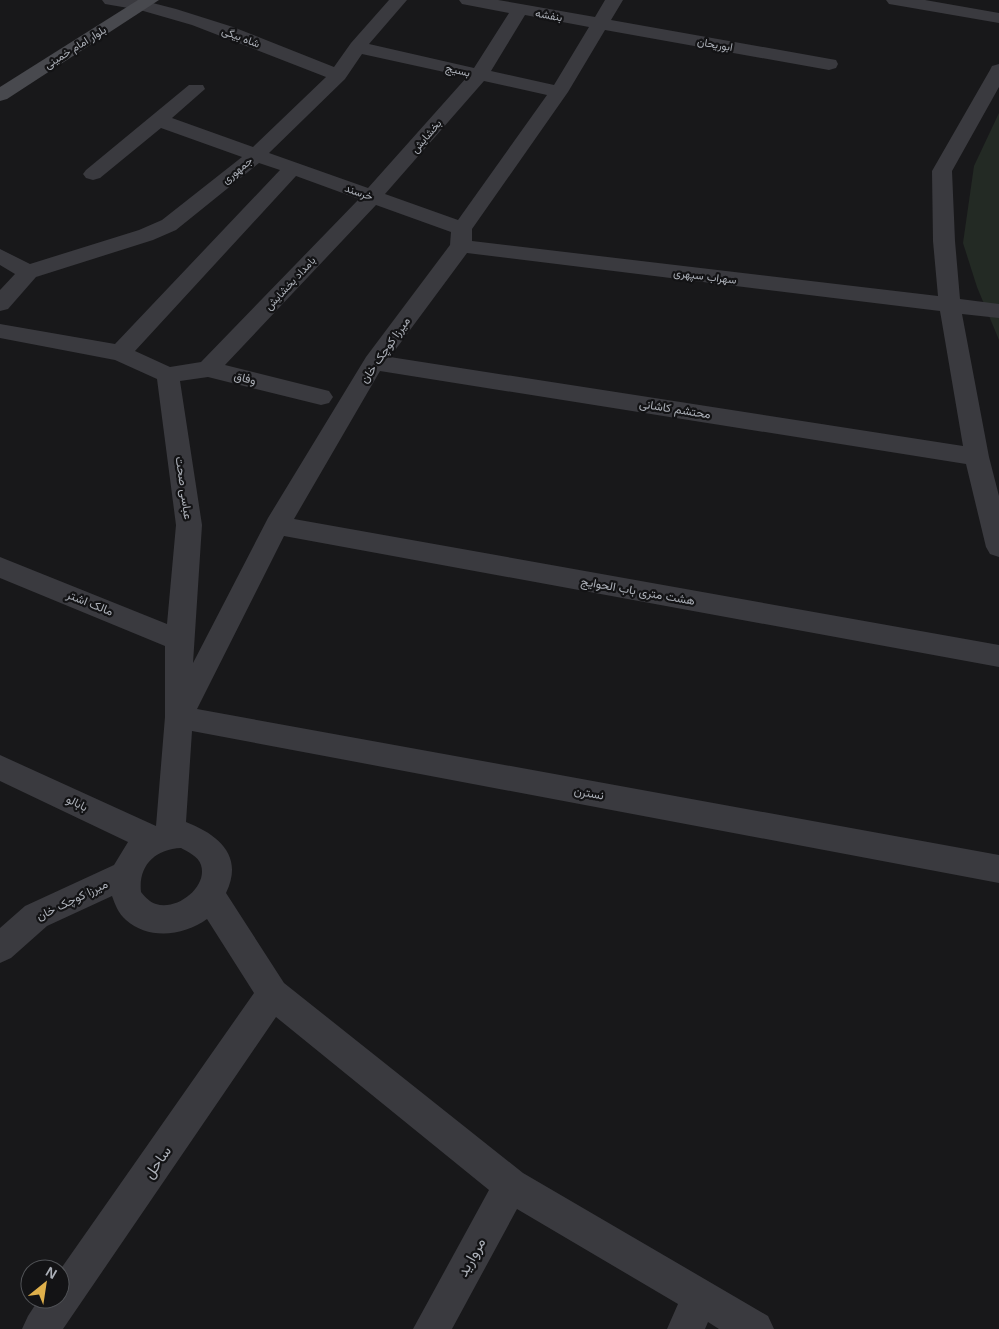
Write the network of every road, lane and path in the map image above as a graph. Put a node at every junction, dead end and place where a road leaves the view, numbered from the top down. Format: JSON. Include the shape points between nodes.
{"nodes":[{"id":1,"x":111,"y":0,"type":"edge"},
{"id":2,"x":614,"y":0,"type":"edge"},
{"id":3,"x":895,"y":0,"type":"edge"},
{"id":4,"x":393,"y":1,"type":"edge"},
{"id":5,"x":476,"y":1,"type":"edge"},
{"id":6,"x":146,"y":2,"type":"edge"},
{"id":7,"x":520,"y":10,"type":"junction"},
{"id":8,"x":999,"y":18,"type":"edge"},
{"id":9,"x":600,"y":23,"type":"junction"},
{"id":10,"x":357,"y":47,"type":"junction"},
{"id":11,"x":829,"y":64,"type":"dead end"},
{"id":12,"x":999,"y":70,"type":"edge"},
{"id":13,"x":338,"y":75,"type":"junction"},
{"id":14,"x":480,"y":75,"type":"junction"},
{"id":15,"x":196,"y":89,"type":"dead end"},
{"id":16,"x":559,"y":92,"type":"junction"},
{"id":17,"x":0,"y":95,"type":"edge"},
{"id":18,"x":158,"y":120,"type":"junction"},
{"id":19,"x":255,"y":156,"type":"junction"},
{"id":20,"x":292,"y":169,"type":"junction"},
{"id":21,"x":93,"y":174,"type":"dead end"},
{"id":22,"x":372,"y":196,"type":"junction"},
{"id":23,"x":461,"y":237,"type":"junction"},
{"id":24,"x":0,"y":256,"type":"edge"},
{"id":25,"x":28,"y":272,"type":"junction"},
{"id":26,"x":0,"y":304,"type":"edge"},
{"id":27,"x":950,"y":307,"type":"junction"},
{"id":28,"x":999,"y":311,"type":"edge"},
{"id":29,"x":0,"y":331,"type":"edge"},
{"id":30,"x":120,"y":353,"type":"junction"},
{"id":31,"x":374,"y":362,"type":"junction"},
{"id":32,"x":208,"y":369,"type":"junction"},
{"id":33,"x":168,"y":375,"type":"junction"},
{"id":34,"x":321,"y":397,"type":"dead end"},
{"id":35,"x":976,"y":457,"type":"junction"},
{"id":36,"x":277,"y":525,"type":"junction"},
{"id":37,"x":999,"y":548,"type":"edge"},
{"id":38,"x":0,"y":567,"type":"edge"},
{"id":39,"x":179,"y":640,"type":"junction"},
{"id":40,"x":999,"y":656,"type":"edge"},
{"id":41,"x":179,"y":717,"type":"junction"},
{"id":42,"x":0,"y":767,"type":"edge"},
{"id":43,"x":162,"y":838,"type":"junction"},
{"id":44,"x":999,"y":869,"type":"edge"},
{"id":45,"x":124,"y":875,"type":"junction"},
{"id":46,"x":210,"y":896,"type":"junction"},
{"id":47,"x":0,"y":948,"type":"edge"},
{"id":48,"x":273,"y":994,"type":"junction"},
{"id":49,"x":511,"y":1185,"type":"junction"},
{"id":50,"x":700,"y":1297,"type":"junction"},
{"id":51,"x":41,"y":1329,"type":"edge"},
{"id":52,"x":432,"y":1329,"type":"edge"},
{"id":53,"x":686,"y":1329,"type":"edge"},
{"id":54,"x":755,"y":1329,"type":"edge"}],
"edges":[{"from":1,"to":6,"type":"street","name":"شاه بیگی"},
{"from":2,"to":9,"type":"street","name":"میرزا کوچک خان"},
{"from":3,"to":8,"type":"street"},
{"from":4,"to":10,"type":"street","name":"جمهوری"},
{"from":5,"to":7,"type":"street","name":"بنفشه"},
{"from":6,"to":13,"type":"street","name":"شاه بیگی"},
{"from":6,"to":17,"type":"street","name":"بلوار امام خمینی"},
{"from":7,"to":9,"type":"street","name":"بنفشه"},
{"from":7,"to":14,"type":"street","name":"بخشایش"},
{"from":9,"to":11,"type":"street","name":"ابوریحان"},
{"from":9,"to":16,"type":"street","name":"میرزا کوچک خان"},
{"from":10,"to":13,"type":"street","name":"جمهوری"},
{"from":10,"to":14,"type":"street","name":"بسیج"},
{"from":12,"to":27,"type":"street","via":[[942,171]]},
{"from":13,"to":19,"type":"street","name":"جمهوری"},
{"from":14,"to":16,"type":"street","name":"بسیج"},
{"from":14,"to":22,"type":"street","name":"بخشایش"},
{"from":15,"to":18,"type":"street"},
{"from":16,"to":23,"type":"street","name":"میرزا کوچک خان"},
{"from":18,"to":19,"type":"street","name":"خرسند"},
{"from":18,"to":21,"type":"street"},
{"from":19,"to":20,"type":"street","name":"خرسند"},
{"from":19,"to":25,"type":"street","name":"جمهوری","via":[[169,225]]},
{"from":20,"to":22,"type":"street","name":"خرسند"},
{"from":20,"to":30,"type":"street"},
{"from":22,"to":23,"type":"street","name":"خرسند"},
{"from":22,"to":32,"type":"street","name":"بامداد بخشایش"},
{"from":23,"to":27,"type":"street","name":"سهراب سپهری"},
{"from":23,"to":31,"type":"street","name":"میرزا کوچک خان"},
{"from":24,"to":25,"type":"street"},
{"from":25,"to":26,"type":"street"},
{"from":27,"to":28,"type":"street","name":"سهراب سپهری"},
{"from":27,"to":35,"type":"street"},
{"from":29,"to":30,"type":"street"},
{"from":30,"to":33,"type":"street"},
{"from":31,"to":35,"type":"street","name":"محتشم کاشانی"},
{"from":31,"to":36,"type":"street","name":"میرزا کوچک خان"},
{"from":32,"to":33,"type":"street","name":"وفاق"},
{"from":32,"to":34,"type":"street","name":"وفاق"},
{"from":33,"to":39,"type":"street","name":"عباسی صحت","via":[[189,526]]},
{"from":35,"to":37,"type":"street"},
{"from":36,"to":40,"type":"street","name":"هشت متری باب الحوایج"},
{"from":36,"to":41,"type":"street","name":"میرزا کوچک خان"},
{"from":38,"to":39,"type":"street","name":"مالک اشتر"},
{"from":39,"to":41,"type":"street","name":"عباسی صحت"},
{"from":41,"to":43,"type":"street","name":"عباسی صحت"},
{"from":41,"to":44,"type":"street","name":"نسترن"},
{"from":42,"to":43,"type":"street","name":"بابالو"},
{"from":43,"to":45,"type":"street","via":[[140,849]]},
{"from":43,"to":46,"type":"street","via":[[184,835],[198,839],[208,847],[218,870]]},
{"from":45,"to":46,"type":"street","via":[[124,890],[130,903],[140,913],[154,918],[186,915]]},
{"from":45,"to":47,"type":"street","name":"میرزا کوچک خان","via":[[36,916]]},
{"from":46,"to":48,"type":"street"},
{"from":48,"to":49,"type":"street"},
{"from":48,"to":51,"type":"street","name":"ساحل"},
{"from":49,"to":50,"type":"street"},
{"from":49,"to":52,"type":"street","name":"مروارید"},
{"from":50,"to":53,"type":"street"},
{"from":50,"to":54,"type":"street"}]}
